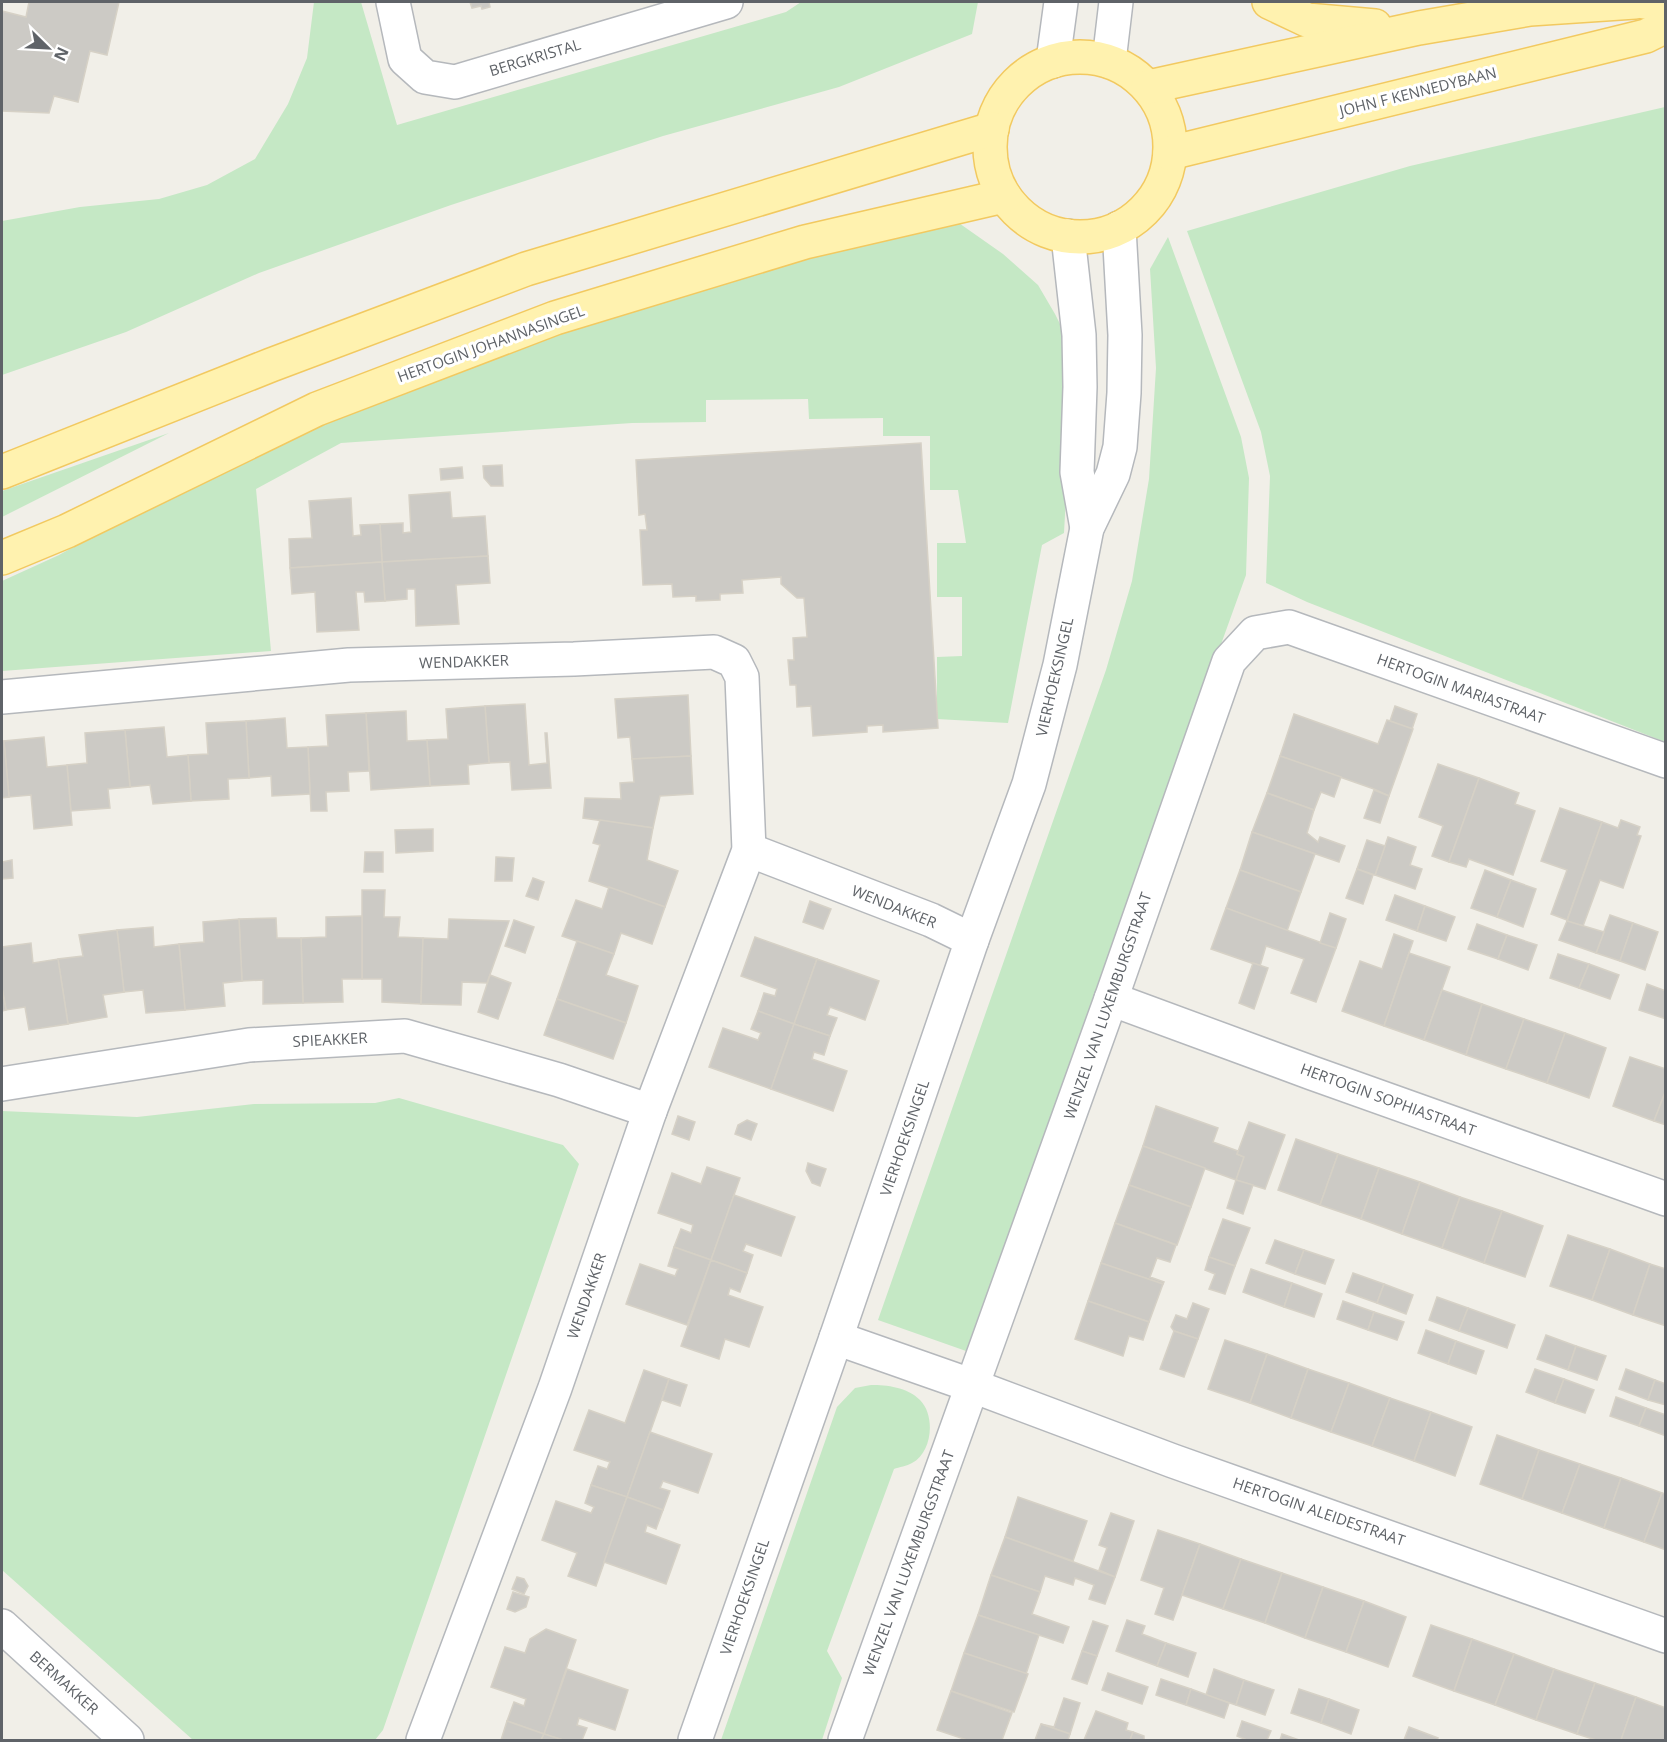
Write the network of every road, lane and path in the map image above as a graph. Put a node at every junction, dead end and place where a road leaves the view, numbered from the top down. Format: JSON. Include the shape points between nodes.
{"nodes":[{"id":1,"x":393,"y":2,"type":"edge"},
{"id":2,"x":726,"y":2,"type":"edge"},
{"id":3,"x":1061,"y":2,"type":"edge"},
{"id":4,"x":1116,"y":2,"type":"edge"},
{"id":5,"x":1269,"y":2,"type":"edge"},
{"id":6,"x":1635,"y":2,"type":"edge"},
{"id":7,"x":1644,"y":2,"type":"edge"},
{"id":8,"x":1665,"y":3,"type":"edge"},
{"id":9,"x":1665,"y":26,"type":"edge"},
{"id":10,"x":1419,"y":28,"type":"junction"},
{"id":11,"x":1053,"y":61,"type":"junction"},
{"id":12,"x":1109,"y":61,"type":"junction"},
{"id":13,"x":1148,"y":87,"type":"junction"},
{"id":14,"x":992,"y":129,"type":"junction"},
{"id":15,"x":1170,"y":153,"type":"junction"},
{"id":16,"x":1004,"y":196,"type":"junction"},
{"id":17,"x":1119,"y":228,"type":"junction"},
{"id":18,"x":1068,"y":236,"type":"junction"},
{"id":19,"x":2,"y":472,"type":"edge"},
{"id":20,"x":1087,"y":528,"type":"junction"},
{"id":21,"x":2,"y":558,"type":"edge"},
{"id":22,"x":1255,"y":633,"type":"joint"},
{"id":23,"x":2,"y":697,"type":"edge"},
{"id":24,"x":1665,"y":761,"type":"edge"},
{"id":25,"x":749,"y":850,"type":"junction"},
{"id":26,"x":972,"y":940,"type":"junction"},
{"id":27,"x":1111,"y":999,"type":"junction"},
{"id":28,"x":2,"y":1084,"type":"edge"},
{"id":29,"x":650,"y":1111,"type":"junction"},
{"id":30,"x":1665,"y":1199,"type":"edge"},
{"id":31,"x":836,"y":1338,"type":"junction"},
{"id":32,"x":973,"y":1386,"type":"junction"},
{"id":33,"x":2,"y":1626,"type":"edge"},
{"id":34,"x":1665,"y":1636,"type":"edge"},
{"id":35,"x":127,"y":1740,"type":"edge"},
{"id":36,"x":423,"y":1740,"type":"edge"},
{"id":37,"x":695,"y":1740,"type":"edge"},
{"id":38,"x":845,"y":1740,"type":"edge"}],
"edges":[{"from":1,"to":2,"type":"street","name":"BERGKRISTAL","via":[[405,59],[425,77],[455,82]]},
{"from":3,"to":11,"type":"street"},
{"from":4,"to":12,"type":"street"},
{"from":5,"to":10,"type":"main road","via":[[1307,20]]},
{"from":6,"to":10,"type":"main road","via":[[1530,9]]},
{"from":7,"to":8,"type":"main road"},
{"from":9,"to":15,"type":"main road","name":"JOHN F KENNEDYBAAN","via":[[1646,36]]},
{"from":10,"to":13,"type":"main road"},
{"from":11,"to":12,"type":"main road","via":[[1081,57]]},
{"from":11,"to":14,"type":"main road","via":[[1031,71],[1014,86],[1000,106]]},
{"from":12,"to":13,"type":"main road"},
{"from":13,"to":15,"type":"main road","via":[[1161,107]]},
{"from":14,"to":16,"type":"main road","via":[[990,152]]},
{"from":14,"to":19,"type":"main road","via":[[526,269]]},
{"from":15,"to":17,"type":"main road","via":[[1153,200]]},
{"from":16,"to":18,"type":"main road","via":[[1029,221]]},
{"from":16,"to":21,"type":"main road","name":"HERTOGIN JOHANNASINGEL","via":[[805,242],[555,318],[317,409],[67,531]]},
{"from":17,"to":18,"type":"main road","via":[[1093,236]]},
{"from":17,"to":20,"type":"street","name":"VIERHOEKSINGEL","via":[[1125,335],[1120,447],[1113,474]]},
{"from":18,"to":20,"type":"street","name":"VIERHOEKSINGEL","via":[[1079,346],[1077,472]]},
{"from":20,"to":26,"type":"street","name":"VIERHOEKSINGEL","via":[[1060,665],[1029,784]]},
{"from":22,"to":24,"type":"street","name":"HERTOGIN MARIASTRAAT","via":[[1289,627]]},
{"from":22,"to":27,"type":"street","name":"WENZEL VAN LUXEMBURGSTRAAT","via":[[1229,661]]},
{"from":23,"to":25,"type":"street","name":"WENDAKKER","via":[[349,665],[714,652],[734,661],[742,677]]},
{"from":25,"to":26,"type":"street","name":"WENDAKKER"},
{"from":25,"to":29,"type":"street","name":"WENDAKKER"},
{"from":26,"to":31,"type":"street","name":"VIERHOEKSINGEL"},
{"from":27,"to":30,"type":"street","name":"HERTOGIN SOPHIASTRAAT"},
{"from":27,"to":32,"type":"street","name":"WENZEL VAN LUXEMBURGSTRAAT"},
{"from":28,"to":29,"type":"street","name":"SPIEAKKER","via":[[249,1045],[405,1036],[559,1080]]},
{"from":29,"to":36,"type":"street","name":"WENDAKKER","via":[[555,1388]]},
{"from":31,"to":32,"type":"street"},
{"from":31,"to":37,"type":"street","name":"VIERHOEKSINGEL"},
{"from":32,"to":34,"type":"street","name":"HERTOGIN ALEIDESTRAAT"},
{"from":32,"to":38,"type":"street","name":"WENZEL VAN LUXEMBURGSTRAAT"},
{"from":33,"to":35,"type":"street","name":"BERMAKKER"}]}
